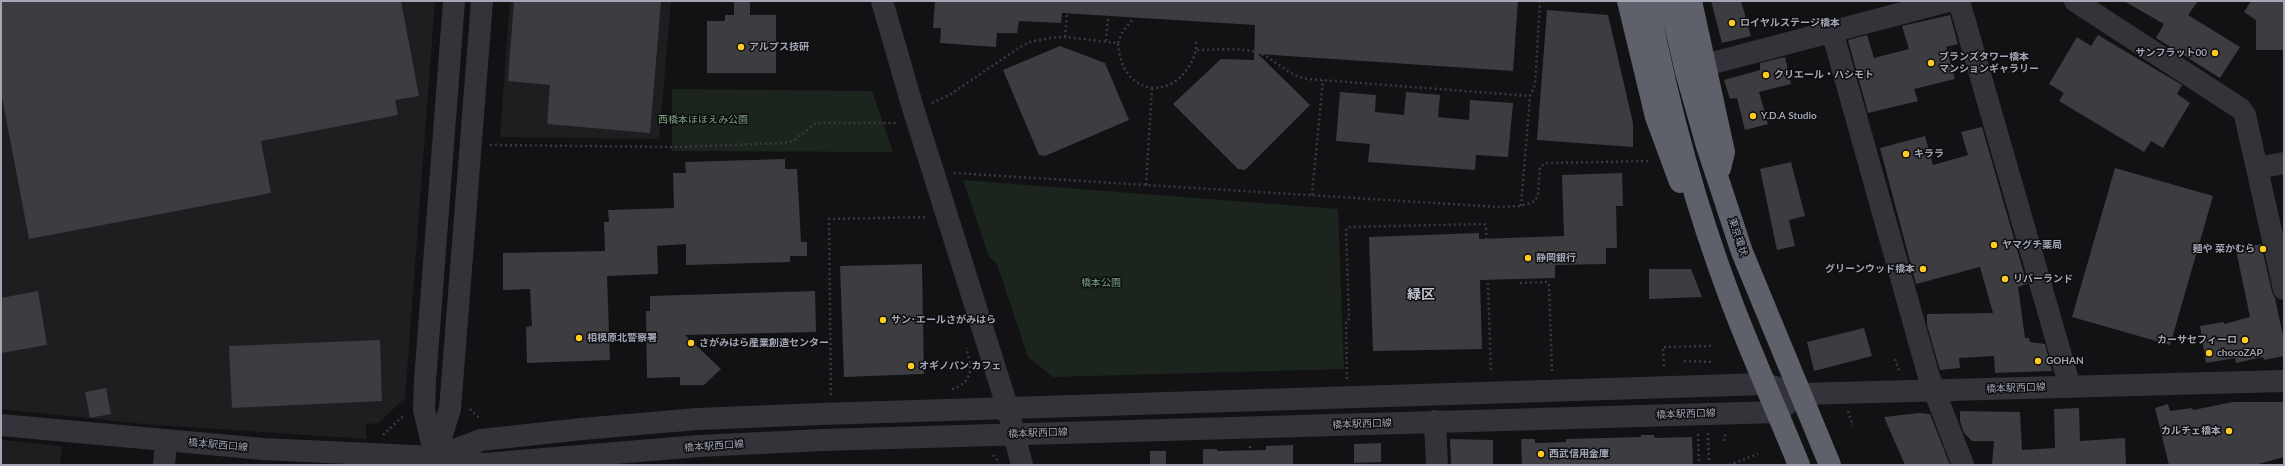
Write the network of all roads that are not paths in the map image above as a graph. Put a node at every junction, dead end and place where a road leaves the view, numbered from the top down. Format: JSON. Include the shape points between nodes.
{"nodes":[{"id":1,"x":454,"y":1,"type":"edge"},
{"id":2,"x":482,"y":1,"type":"edge"},
{"id":3,"x":882,"y":1,"type":"edge"},
{"id":4,"x":1628,"y":1,"type":"edge"},
{"id":5,"x":1648,"y":1,"type":"edge"},
{"id":6,"x":1670,"y":1,"type":"edge"},
{"id":7,"x":1691,"y":1,"type":"edge"},
{"id":8,"x":1948,"y":1,"type":"edge"},
{"id":9,"x":1959,"y":1,"type":"edge"},
{"id":10,"x":2075,"y":1,"type":"edge"},
{"id":11,"x":1832,"y":31,"type":"junction"},
{"id":12,"x":1704,"y":65,"type":"junction"},
{"id":13,"x":2284,"y":163,"type":"edge"},
{"id":14,"x":2258,"y":168,"type":"junction"},
{"id":15,"x":1718,"y":176,"type":"junction"},
{"id":16,"x":1708,"y":232,"type":"junction"},
{"id":17,"x":2284,"y":289,"type":"edge"},
{"id":18,"x":2284,"y":381,"type":"edge"},
{"id":19,"x":1765,"y":384,"type":"junction"},
{"id":20,"x":2070,"y":387,"type":"junction"},
{"id":21,"x":1935,"y":390,"type":"junction"},
{"id":22,"x":1800,"y":394,"type":"junction"},
{"id":23,"x":1007,"y":406,"type":"junction"},
{"id":24,"x":1777,"y":412,"type":"junction"},
{"id":25,"x":1435,"y":422,"type":"junction"},
{"id":26,"x":1,"y":425,"type":"edge"},
{"id":27,"x":1014,"y":434,"type":"junction"},
{"id":28,"x":166,"y":441,"type":"junction"},
{"id":29,"x":435,"y":457,"type":"junction"},
{"id":30,"x":531,"y":463,"type":"edge"},
{"id":31,"x":164,"y":465,"type":"edge"},
{"id":32,"x":1022,"y":465,"type":"edge"},
{"id":33,"x":1437,"y":465,"type":"edge"},
{"id":34,"x":1799,"y":465,"type":"edge"},
{"id":35,"x":1830,"y":465,"type":"edge"},
{"id":36,"x":1963,"y":465,"type":"edge"}],
"edges":[{"from":1,"to":29,"type":"street","via":[[425,381],[424,410]]},
{"from":2,"to":29,"type":"street","via":[[450,409]]},
{"from":3,"to":23,"type":"street"},
{"from":4,"to":16,"type":"highway","via":[[1656,117],[1681,185]]},
{"from":5,"to":16,"type":"highway","via":[[1666,80]]},
{"from":6,"to":15,"type":"highway","name":"東京環状","via":[[1686,72]]},
{"from":7,"to":12,"type":"highway"},
{"from":8,"to":11,"type":"street"},
{"from":9,"to":20,"type":"street"},
{"from":10,"to":14,"type":"street","via":[[2241,110],[2247,121]]},
{"from":11,"to":12,"type":"street"},
{"from":11,"to":21,"type":"street","via":[[1929,377]]},
{"from":12,"to":15,"type":"highway","via":[[1724,152]]},
{"from":13,"to":14,"type":"street"},
{"from":14,"to":17,"type":"street"},
{"from":15,"to":22,"type":"highway","name":"東京環状","via":[[1742,252]]},
{"from":16,"to":19,"type":"highway","via":[[1732,302]]},
{"from":18,"to":20,"type":"street","name":"橋本駅西口線"},
{"from":19,"to":22,"type":"street","name":"橋本駅西口線"},
{"from":19,"to":23,"type":"street","name":"橋本駅西口線","via":[[1552,383]]},
{"from":19,"to":24,"type":"highway"},
{"from":20,"to":21,"type":"street","name":"橋本駅西口線"},
{"from":21,"to":22,"type":"street","name":"橋本駅西口線"},
{"from":21,"to":36,"type":"street"},
{"from":22,"to":24,"type":"street"},
{"from":22,"to":35,"type":"highway","name":"東京環状"},
{"from":23,"to":27,"type":"street"},
{"from":23,"to":29,"type":"street","name":"橋本駅西口線","via":[[697,419],[589,428],[481,440]]},
{"from":24,"to":25,"type":"street","name":"橋本駅西口線"},
{"from":24,"to":34,"type":"highway"},
{"from":25,"to":27,"type":"street","name":"橋本駅西口線"},
{"from":25,"to":33,"type":"street"},
{"from":26,"to":28,"type":"street","name":"橋本駅西口線"},
{"from":27,"to":30,"type":"street","name":"橋本駅西口線","via":[[707,446]]},
{"from":27,"to":32,"type":"street"},
{"from":28,"to":29,"type":"street","name":"橋本駅西口線","via":[[263,449]]},
{"from":28,"to":31,"type":"street"},
{"from":29,"to":30,"type":"street","name":"橋本駅西口線","via":[[484,464]]}]}
